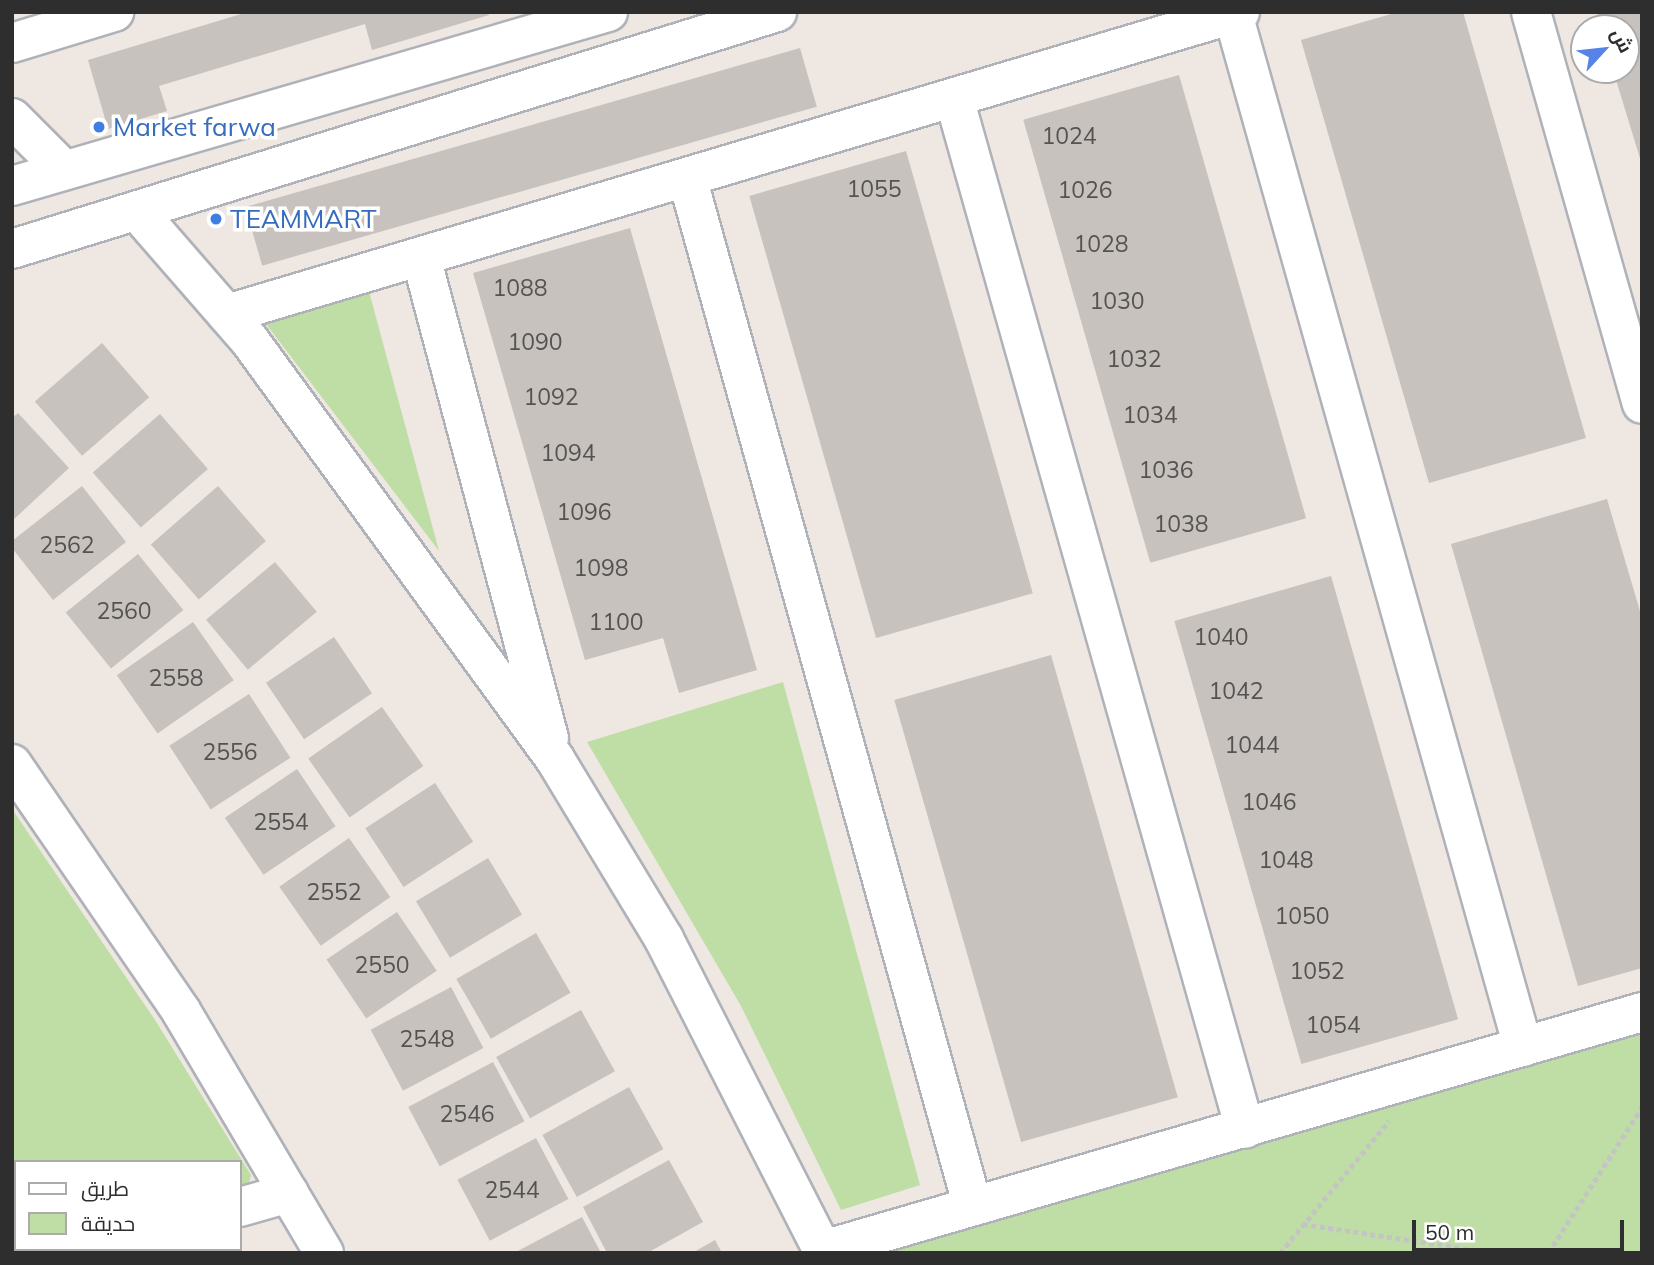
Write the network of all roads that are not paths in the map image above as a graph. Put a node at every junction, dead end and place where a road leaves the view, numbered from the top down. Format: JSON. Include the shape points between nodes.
{"nodes":[{"id":1,"x":114,"y":12,"type":"edge"},
{"id":2,"x":608,"y":12,"type":"edge"},
{"id":3,"x":778,"y":12,"type":"edge"},
{"id":4,"x":1531,"y":12,"type":"edge"},
{"id":5,"x":1236,"y":13,"type":"edge"},
{"id":6,"x":12,"y":43,"type":"edge"},
{"id":7,"x":954,"y":98,"type":"junction"},
{"id":8,"x":12,"y":118,"type":"edge"},
{"id":9,"x":64,"y":169,"type":"junction"},
{"id":10,"x":687,"y":177,"type":"junction"},
{"id":11,"x":12,"y":186,"type":"edge"},
{"id":12,"x":137,"y":211,"type":"junction"},
{"id":13,"x":12,"y":249,"type":"edge"},
{"id":14,"x":421,"y":257,"type":"junction"},
{"id":15,"x":227,"y":314,"type":"junction"},
{"id":16,"x":1642,"y":404,"type":"edge"},
{"id":17,"x":555,"y":759,"type":"junction"},
{"id":18,"x":12,"y":764,"type":"edge"},
{"id":19,"x":1642,"y":1012,"type":"edge"},
{"id":20,"x":1523,"y":1047,"type":"junction"},
{"id":21,"x":1245,"y":1129,"type":"junction"},
{"id":22,"x":289,"y":1193,"type":"junction"},
{"id":23,"x":972,"y":1204,"type":"junction"},
{"id":24,"x":242,"y":1206,"type":"edge"},
{"id":25,"x":823,"y":1251,"type":"edge"},
{"id":26,"x":324,"y":1253,"type":"edge"}],
"edges":[{"from":1,"to":6,"type":"street"},
{"from":2,"to":9,"type":"street"},
{"from":3,"to":12,"type":"street"},
{"from":4,"to":16,"type":"street"},
{"from":5,"to":7,"type":"street"},
{"from":5,"to":20,"type":"street"},
{"from":7,"to":10,"type":"street"},
{"from":7,"to":21,"type":"street"},
{"from":8,"to":9,"type":"street"},
{"from":9,"to":11,"type":"street"},
{"from":10,"to":14,"type":"street"},
{"from":10,"to":23,"type":"street"},
{"from":12,"to":13,"type":"street"},
{"from":12,"to":15,"type":"street"},
{"from":14,"to":15,"type":"street"},
{"from":14,"to":17,"type":"street"},
{"from":15,"to":17,"type":"street"},
{"from":17,"to":25,"type":"street","via":[[664,939]]},
{"from":18,"to":22,"type":"street","via":[[181,1011]]},
{"from":19,"to":20,"type":"street"},
{"from":20,"to":21,"type":"street"},
{"from":21,"to":23,"type":"street"},
{"from":22,"to":24,"type":"street"},
{"from":22,"to":26,"type":"street"},
{"from":23,"to":25,"type":"street"}]}
